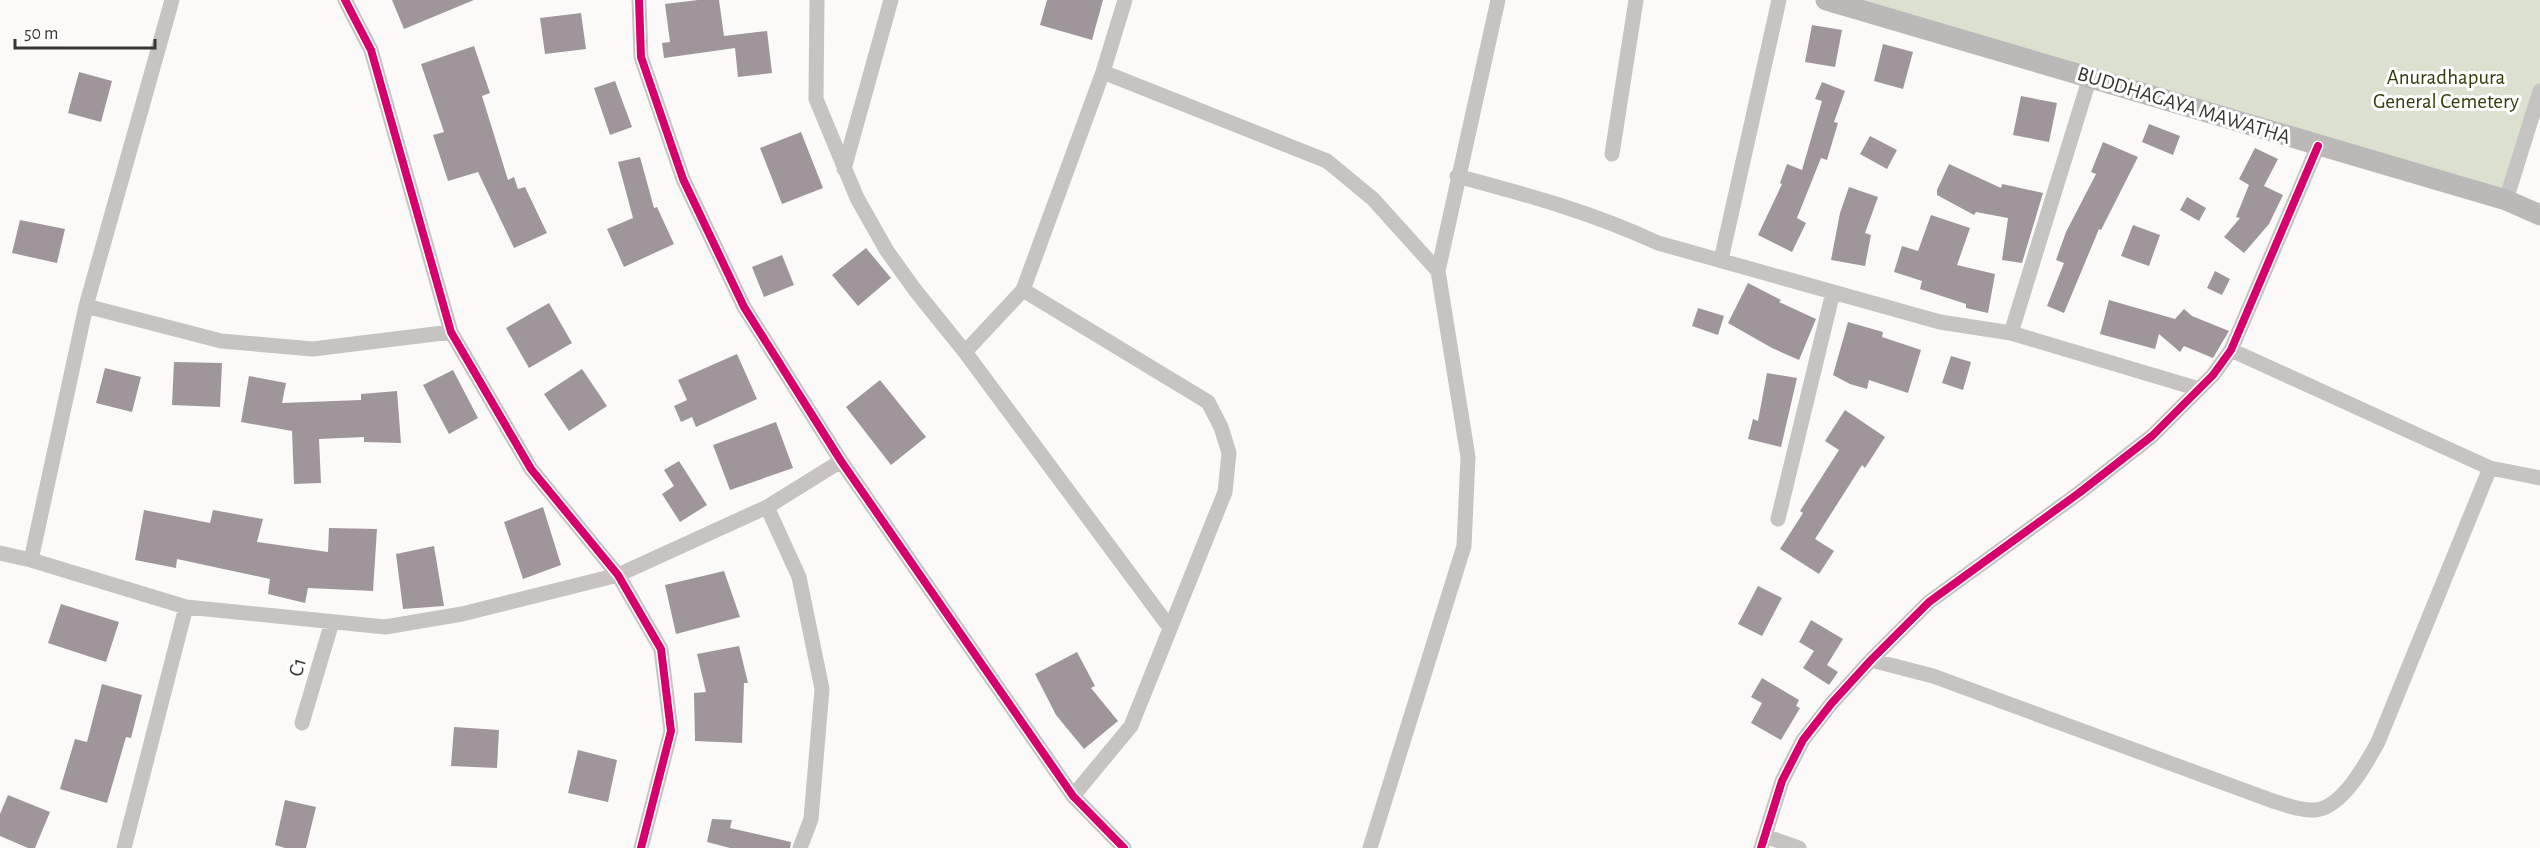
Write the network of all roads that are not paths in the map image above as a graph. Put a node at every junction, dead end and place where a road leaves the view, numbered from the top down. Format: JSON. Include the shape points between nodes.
{"nodes":[{"id":1,"x":172,"y":0,"type":"edge"},
{"id":2,"x":345,"y":0,"type":"edge"},
{"id":3,"x":639,"y":0,"type":"edge"},
{"id":4,"x":817,"y":0,"type":"edge"},
{"id":5,"x":891,"y":0,"type":"edge"},
{"id":6,"x":1125,"y":0,"type":"edge"},
{"id":7,"x":1498,"y":0,"type":"edge"},
{"id":8,"x":1636,"y":0,"type":"edge"},
{"id":9,"x":1779,"y":0,"type":"edge"},
{"id":10,"x":1826,"y":0,"type":"edge"},
{"id":11,"x":1103,"y":72,"type":"junction"},
{"id":12,"x":2090,"y":77,"type":"junction"},
{"id":13,"x":2540,"y":91,"type":"edge"},
{"id":14,"x":2318,"y":146,"type":"junction"},
{"id":15,"x":1612,"y":154,"type":"dead end"},
{"id":16,"x":844,"y":169,"type":"junction"},
{"id":17,"x":1457,"y":176,"type":"junction"},
{"id":18,"x":2506,"y":200,"type":"junction"},
{"id":19,"x":2540,"y":215,"type":"edge"},
{"id":20,"x":1721,"y":260,"type":"junction"},
{"id":21,"x":1438,"y":271,"type":"junction"},
{"id":22,"x":1023,"y":290,"type":"junction"},
{"id":23,"x":1833,"y":292,"type":"junction"},
{"id":24,"x":86,"y":306,"type":"junction"},
{"id":25,"x":451,"y":332,"type":"junction"},
{"id":26,"x":2011,"y":333,"type":"junction"},
{"id":27,"x":2231,"y":350,"type":"junction"},
{"id":28,"x":965,"y":352,"type":"junction"},
{"id":29,"x":2199,"y":389,"type":"junction"},
{"id":30,"x":841,"y":461,"type":"junction"},
{"id":31,"x":2490,"y":468,"type":"junction"},
{"id":32,"x":2540,"y":478,"type":"edge"},
{"id":33,"x":767,"y":507,"type":"junction"},
{"id":34,"x":1778,"y":519,"type":"dead end"},
{"id":35,"x":0,"y":553,"type":"edge"},
{"id":36,"x":30,"y":560,"type":"junction"},
{"id":37,"x":618,"y":575,"type":"junction"},
{"id":38,"x":186,"y":607,"type":"junction"},
{"id":39,"x":332,"y":622,"type":"junction"},
{"id":40,"x":1170,"y":628,"type":"junction"},
{"id":41,"x":1871,"y":660,"type":"junction"},
{"id":42,"x":302,"y":723,"type":"dead end"},
{"id":43,"x":1073,"y":796,"type":"junction"},
{"id":44,"x":1763,"y":842,"type":"edge"},
{"id":45,"x":124,"y":848,"type":"edge"},
{"id":46,"x":641,"y":848,"type":"edge"},
{"id":47,"x":800,"y":848,"type":"edge"},
{"id":48,"x":1124,"y":848,"type":"edge"},
{"id":49,"x":1370,"y":848,"type":"edge"},
{"id":50,"x":1799,"y":848,"type":"edge"}],
"edges":[{"from":1,"to":24,"type":"street"},
{"from":2,"to":25,"type":"street","via":[[371,50]]},
{"from":3,"to":30,"type":"street","via":[[641,57],[683,179],[744,307]]},
{"from":4,"to":16,"type":"street","via":[[816,99]]},
{"from":5,"to":16,"type":"street"},
{"from":6,"to":11,"type":"street"},
{"from":7,"to":17,"type":"street"},
{"from":8,"to":15,"type":"street"},
{"from":9,"to":20,"type":"street"},
{"from":10,"to":12,"type":"main road","name":"BUDDHAGAYA MAWATHA"},
{"from":11,"to":21,"type":"street","via":[[1327,161],[1373,198]]},
{"from":11,"to":22,"type":"street"},
{"from":12,"to":14,"type":"main road","name":"BUDDHAGAYA MAWATHA"},
{"from":12,"to":26,"type":"street"},
{"from":13,"to":18,"type":"street"},
{"from":14,"to":18,"type":"main road","name":"BUDDHAGAYA MAWATHA"},
{"from":14,"to":27,"type":"street"},
{"from":16,"to":28,"type":"street","via":[[887,250]]},
{"from":17,"to":20,"type":"street","via":[[1560,204],[1658,243]]},
{"from":17,"to":21,"type":"street"},
{"from":18,"to":19,"type":"main road","name":"BUDDHAGAYA MAWATHA"},
{"from":20,"to":23,"type":"street"},
{"from":21,"to":49,"type":"street","via":[[1468,457],[1464,546]]},
{"from":22,"to":28,"type":"street"},
{"from":22,"to":40,"type":"street","via":[[1208,402],[1221,427],[1229,453],[1225,492]]},
{"from":23,"to":26,"type":"street","via":[[1940,322]]},
{"from":23,"to":34,"type":"street"},
{"from":24,"to":25,"type":"street","via":[[221,341],[313,349]]},
{"from":24,"to":36,"type":"street"},
{"from":25,"to":37,"type":"street","via":[[531,469]]},
{"from":26,"to":29,"type":"street"},
{"from":27,"to":29,"type":"street"},
{"from":27,"to":31,"type":"street"},
{"from":28,"to":40,"type":"street"},
{"from":29,"to":41,"type":"street","via":[[2152,436],[1929,602]]},
{"from":30,"to":33,"type":"street"},
{"from":30,"to":43,"type":"street"},
{"from":31,"to":32,"type":"street"},
{"from":31,"to":41,"type":"street","via":[[2378,742],[2359,775],[2339,798],[2316,810],[2273,801],[1933,676]]},
{"from":33,"to":37,"type":"street"},
{"from":33,"to":47,"type":"street","via":[[799,578],[822,689],[811,819]]},
{"from":35,"to":36,"type":"street"},
{"from":36,"to":38,"type":"street"},
{"from":37,"to":39,"type":"street","via":[[462,614],[385,627]]},
{"from":37,"to":46,"type":"street","via":[[661,649],[671,731]]},
{"from":38,"to":39,"type":"street"},
{"from":38,"to":45,"type":"street"},
{"from":39,"to":42,"type":"street","name":"C1"},
{"from":40,"to":43,"type":"street","via":[[1131,726]]},
{"from":41,"to":44,"type":"street","via":[[1803,740],[1782,781]]},
{"from":43,"to":48,"type":"street"},
{"from":44,"to":50,"type":"street"}]}
